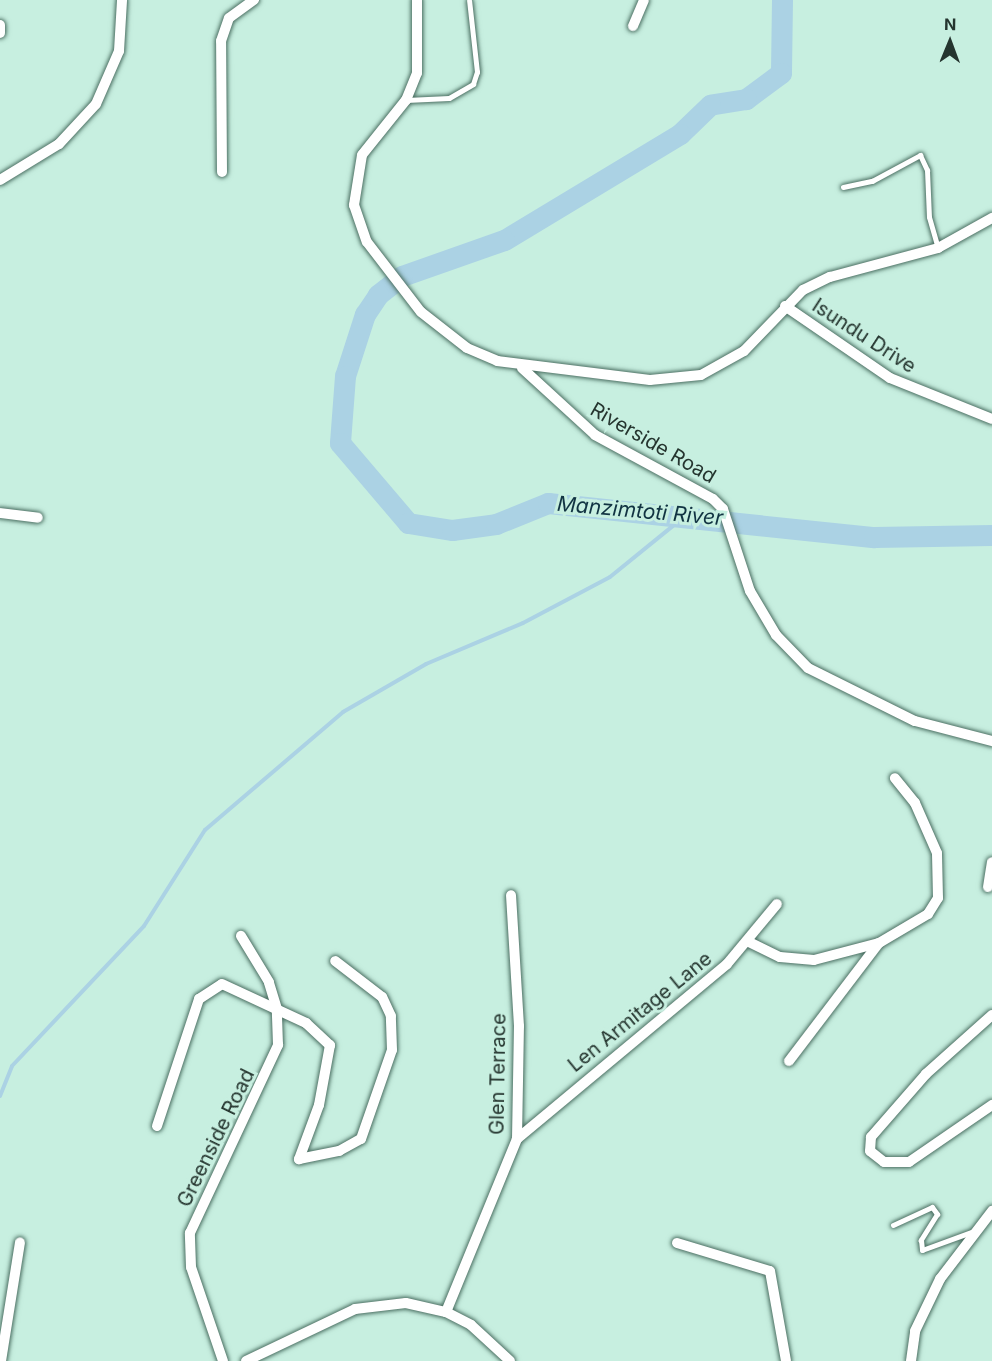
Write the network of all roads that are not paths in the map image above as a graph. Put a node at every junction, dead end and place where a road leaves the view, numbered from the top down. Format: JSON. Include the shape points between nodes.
{"nodes":[{"id":1,"x":122,"y":0,"type":"edge"},
{"id":2,"x":254,"y":0,"type":"edge"},
{"id":3,"x":417,"y":0,"type":"edge"},
{"id":4,"x":469,"y":0,"type":"edge"},
{"id":5,"x":644,"y":0,"type":"edge"},
{"id":6,"x":0,"y":25,"type":"edge"},
{"id":7,"x":633,"y":26,"type":"dead end"},
{"id":8,"x":0,"y":33,"type":"edge"},
{"id":9,"x":406,"y":100,"type":"junction"},
{"id":10,"x":222,"y":172,"type":"dead end"},
{"id":11,"x":0,"y":180,"type":"edge"},
{"id":12,"x":843,"y":188,"type":"dead end"},
{"id":13,"x":992,"y":218,"type":"edge"},
{"id":14,"x":974,"y":229,"type":"junction"},
{"id":15,"x":992,"y":229,"type":"edge"},
{"id":16,"x":938,"y":248,"type":"junction"},
{"id":17,"x":785,"y":306,"type":"junction"},
{"id":18,"x":522,"y":368,"type":"junction"},
{"id":19,"x":992,"y":419,"type":"edge"},
{"id":20,"x":0,"y":513,"type":"edge"},
{"id":21,"x":38,"y":518,"type":"dead end"},
{"id":22,"x":992,"y":741,"type":"edge"},
{"id":23,"x":895,"y":778,"type":"dead end"},
{"id":24,"x":992,"y":862,"type":"edge"},
{"id":25,"x":988,"y":887,"type":"dead end"},
{"id":26,"x":511,"y":895,"type":"dead end"},
{"id":27,"x":777,"y":904,"type":"dead end"},
{"id":28,"x":241,"y":936,"type":"dead end"},
{"id":29,"x":749,"y":942,"type":"junction"},
{"id":30,"x":879,"y":943,"type":"junction"},
{"id":31,"x":334,"y":961,"type":"dead end"},
{"id":32,"x":277,"y":1010,"type":"junction"},
{"id":33,"x":992,"y":1015,"type":"edge"},
{"id":34,"x":789,"y":1061,"type":"dead end"},
{"id":35,"x":992,"y":1106,"type":"edge"},
{"id":36,"x":157,"y":1126,"type":"dead end"},
{"id":37,"x":517,"y":1139,"type":"junction"},
{"id":38,"x":992,"y":1211,"type":"edge"},
{"id":39,"x":893,"y":1225,"type":"dead end"},
{"id":40,"x":976,"y":1230,"type":"junction"},
{"id":41,"x":21,"y":1243,"type":"dead end"},
{"id":42,"x":677,"y":1243,"type":"dead end"},
{"id":43,"x":446,"y":1312,"type":"junction"},
{"id":44,"x":1,"y":1361,"type":"edge"},
{"id":45,"x":223,"y":1361,"type":"edge"},
{"id":46,"x":246,"y":1361,"type":"edge"},
{"id":47,"x":510,"y":1361,"type":"edge"},
{"id":48,"x":786,"y":1361,"type":"edge"},
{"id":49,"x":911,"y":1361,"type":"edge"}],
"edges":[{"from":1,"to":11,"type":"street","via":[[119,51],[96,104],[59,144]]},
{"from":2,"to":10,"type":"street","via":[[229,18],[221,41]]},
{"from":3,"to":9,"type":"street","via":[[420,52]]},
{"from":4,"to":9,"type":"lane","via":[[477,72],[473,84],[449,99]]},
{"from":5,"to":7,"type":"street"},
{"from":6,"to":8,"type":"street"},
{"from":9,"to":18,"type":"street","via":[[362,155],[355,184],[360,228],[377,258],[421,312],[467,348]]},
{"from":12,"to":16,"type":"lane","via":[[872,181],[920,156],[927,170],[930,217]]},
{"from":13,"to":14,"type":"street"},
{"from":14,"to":15,"type":"street"},
{"from":14,"to":16,"type":"street"},
{"from":16,"to":17,"type":"street","via":[[830,277]]},
{"from":17,"to":18,"type":"street","via":[[744,351],[701,375],[650,380]]},
{"from":17,"to":19,"type":"street","name":"Isundu Drive","via":[[890,378]]},
{"from":18,"to":22,"type":"street","name":"Riverside Road","via":[[595,435],[713,499],[723,509],[736,555],[776,635],[808,668],[915,721]]},
{"from":20,"to":21,"type":"street"},
{"from":23,"to":30,"type":"street","via":[[915,803],[937,853],[940,884],[928,914]]},
{"from":24,"to":25,"type":"street"},
{"from":26,"to":37,"type":"street","name":"Glen Terrace","via":[[519,1026]]},
{"from":27,"to":29,"type":"street","name":"Len Armitage Lane"},
{"from":28,"to":32,"type":"street","name":"Greenside Road","via":[[258,961]]},
{"from":29,"to":30,"type":"street","via":[[797,961]]},
{"from":29,"to":37,"type":"street","name":"Len Armitage Lane"},
{"from":30,"to":34,"type":"street"},
{"from":31,"to":32,"type":"street","via":[[382,997],[393,1033],[366,1132],[353,1144],[299,1159],[319,1104],[330,1044],[318,1030]]},
{"from":32,"to":36,"type":"street","via":[[234,986],[206,989],[188,1023]]},
{"from":32,"to":45,"type":"street","name":"Greenside Road","via":[[272,1067],[190,1233],[191,1267]]},
{"from":33,"to":35,"type":"street","via":[[926,1074],[871,1137],[870,1151],[884,1162],[909,1162]]},
{"from":37,"to":43,"type":"street","name":"Glen Terrace"},
{"from":38,"to":40,"type":"street"},
{"from":39,"to":40,"type":"lane","via":[[932,1207],[937,1214],[921,1240],[922,1250]]},
{"from":40,"to":49,"type":"street","via":[[923,1311]]},
{"from":41,"to":44,"type":"street"},
{"from":42,"to":48,"type":"street","via":[[770,1270]]},
{"from":43,"to":46,"type":"street","via":[[406,1303],[355,1309]]},
{"from":43,"to":47,"type":"street","via":[[479,1331]]}]}
